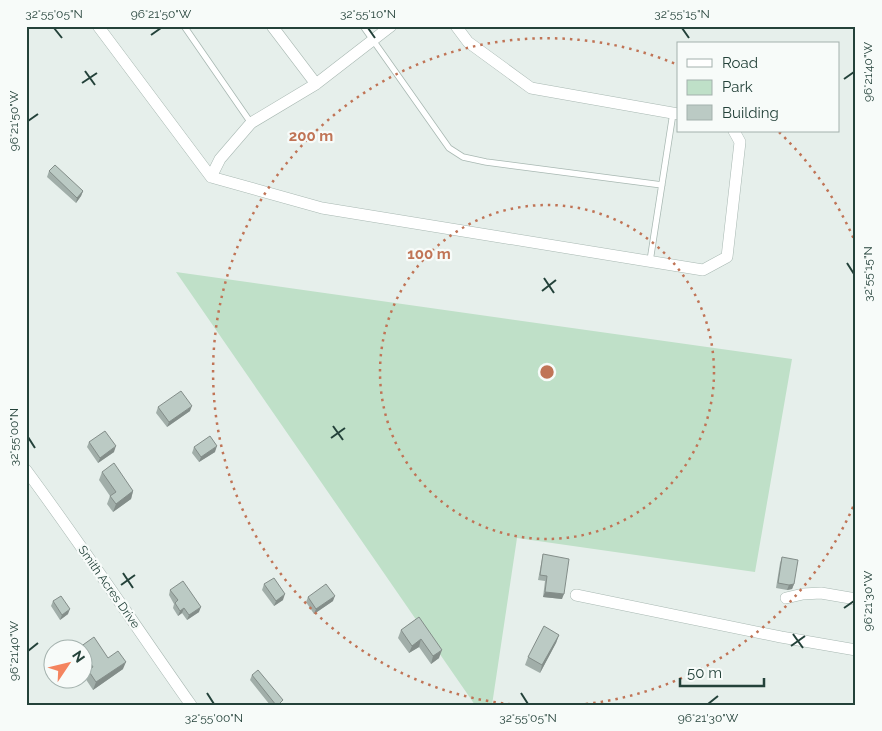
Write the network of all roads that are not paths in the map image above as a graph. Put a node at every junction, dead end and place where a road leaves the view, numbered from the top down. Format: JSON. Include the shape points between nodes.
{"nodes":[{"id":1,"x":98,"y":26,"type":"edge"},
{"id":2,"x":184,"y":26,"type":"edge"},
{"id":3,"x":272,"y":26,"type":"edge"},
{"id":4,"x":363,"y":26,"type":"edge"},
{"id":5,"x":390,"y":26,"type":"edge"},
{"id":6,"x":456,"y":26,"type":"edge"},
{"id":7,"x":373,"y":40,"type":"junction"},
{"id":8,"x":316,"y":84,"type":"junction"},
{"id":9,"x":676,"y":113,"type":"edge"},
{"id":10,"x":252,"y":123,"type":"junction"},
{"id":11,"x":735,"y":132,"type":"edge"},
{"id":12,"x":211,"y":177,"type":"junction"},
{"id":13,"x":662,"y":185,"type":"junction"},
{"id":14,"x":650,"y":261,"type":"junction"},
{"id":15,"x":26,"y":470,"type":"edge"},
{"id":16,"x":576,"y":595,"type":"dead end"},
{"id":17,"x":786,"y":598,"type":"dead end"},
{"id":18,"x":856,"y":599,"type":"edge"},
{"id":19,"x":856,"y":650,"type":"edge"},
{"id":20,"x":191,"y":705,"type":"edge"}],
"edges":[{"from":1,"to":12,"type":"street"},
{"from":2,"to":10,"type":"lane"},
{"from":3,"to":8,"type":"street"},
{"from":4,"to":7,"type":"lane"},
{"from":5,"to":7,"type":"street"},
{"from":6,"to":9,"type":"street","via":[[468,42],[531,88]]},
{"from":7,"to":8,"type":"street"},
{"from":7,"to":13,"type":"lane","via":[[449,148],[463,157]]},
{"from":8,"to":10,"type":"street"},
{"from":9,"to":13,"type":"lane"},
{"from":10,"to":12,"type":"street","via":[[220,159]]},
{"from":11,"to":14,"type":"street","via":[[740,142],[726,257],[703,270]]},
{"from":12,"to":14,"type":"street","via":[[322,208]]},
{"from":13,"to":14,"type":"lane"},
{"from":15,"to":20,"type":"street","name":"Smith Acres Drive"},
{"from":16,"to":19,"type":"street"},
{"from":17,"to":18,"type":"street","via":[[821,593]]}]}
